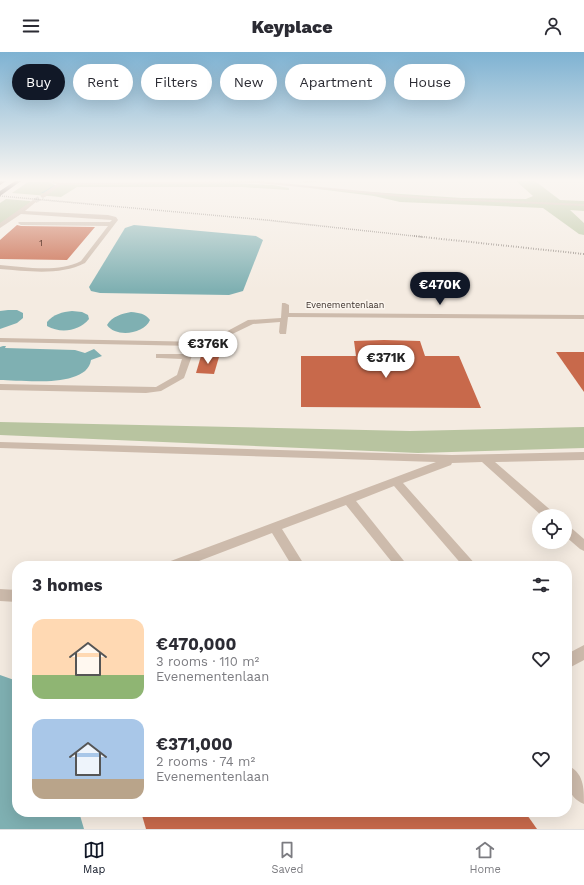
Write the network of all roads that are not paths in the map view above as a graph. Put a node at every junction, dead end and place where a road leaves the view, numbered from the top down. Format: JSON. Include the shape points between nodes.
{"nodes":[{"id":1,"x":12,"y":217,"type":"edge"},
{"id":2,"x":111,"y":217,"type":"edge"},
{"id":3,"x":21,"y":223,"type":"dead end"},
{"id":4,"x":112,"y":224,"type":"junction"},
{"id":5,"x":0,"y":226,"type":"edge"},
{"id":6,"x":0,"y":267,"type":"edge"},
{"id":7,"x":285,"y":305,"type":"dead end"},
{"id":8,"x":584,"y":317,"type":"edge"},
{"id":9,"x":284,"y":318,"type":"junction"},
{"id":10,"x":283,"y":332,"type":"dead end"},
{"id":11,"x":0,"y":340,"type":"edge"},
{"id":12,"x":208,"y":344,"type":"junction"},
{"id":13,"x":159,"y":356,"type":"dead end"},
{"id":14,"x":188,"y":357,"type":"junction"},
{"id":15,"x":0,"y":387,"type":"edge"},
{"id":16,"x":0,"y":445,"type":"edge"},
{"id":17,"x":584,"y":456,"type":"edge"},
{"id":18,"x":484,"y":458,"type":"junction"},
{"id":19,"x":452,"y":460,"type":"junction"},
{"id":20,"x":395,"y":481,"type":"junction"},
{"id":21,"x":348,"y":499,"type":"junction"},
{"id":22,"x":542,"y":509,"type":"edge"},
{"id":23,"x":274,"y":527,"type":"junction"},
{"id":24,"x":572,"y":535,"type":"edge"},
{"id":25,"x":584,"y":546,"type":"edge"},
{"id":26,"x":185,"y":561,"type":"edge"},
{"id":27,"x":296,"y":561,"type":"edge"},
{"id":28,"x":398,"y":561,"type":"edge"},
{"id":29,"x":467,"y":561,"type":"edge"},
{"id":30,"x":0,"y":595,"type":"edge"},
{"id":31,"x":12,"y":596,"type":"edge"},
{"id":32,"x":584,"y":652,"type":"edge"},
{"id":33,"x":572,"y":659,"type":"edge"},
{"id":34,"x":572,"y":780,"type":"edge"},
{"id":35,"x":584,"y":795,"type":"edge"}],
"edges":[{"from":1,"to":5,"type":"street"},
{"from":2,"to":4,"type":"street","via":[[115,220]]},
{"from":3,"to":4,"type":"street"},
{"from":4,"to":6,"type":"street","via":[[83,262],[77,266]]},
{"from":7,"to":9,"type":"street"},
{"from":8,"to":9,"type":"street","name":"Evenementenlaan"},
{"from":9,"to":10,"type":"street"},
{"from":9,"to":12,"type":"street","name":"Evenementenlaan","via":[[251,322]]},
{"from":11,"to":12,"type":"street"},
{"from":12,"to":14,"type":"street","name":"Evenementenlaan","via":[[189,352]]},
{"from":13,"to":14,"type":"street"},
{"from":14,"to":15,"type":"street","via":[[181,376],[158,389]]},
{"from":16,"to":19,"type":"street"},
{"from":17,"to":18,"type":"street"},
{"from":18,"to":19,"type":"street"},
{"from":18,"to":22,"type":"street"},
{"from":19,"to":20,"type":"street"},
{"from":20,"to":21,"type":"street"},
{"from":20,"to":29,"type":"street"},
{"from":21,"to":23,"type":"street"},
{"from":21,"to":28,"type":"street"},
{"from":23,"to":26,"type":"street"},
{"from":23,"to":27,"type":"street"},
{"from":24,"to":25,"type":"street"},
{"from":30,"to":31,"type":"street"},
{"from":32,"to":33,"type":"street"},
{"from":34,"to":35,"type":"street"}]}
